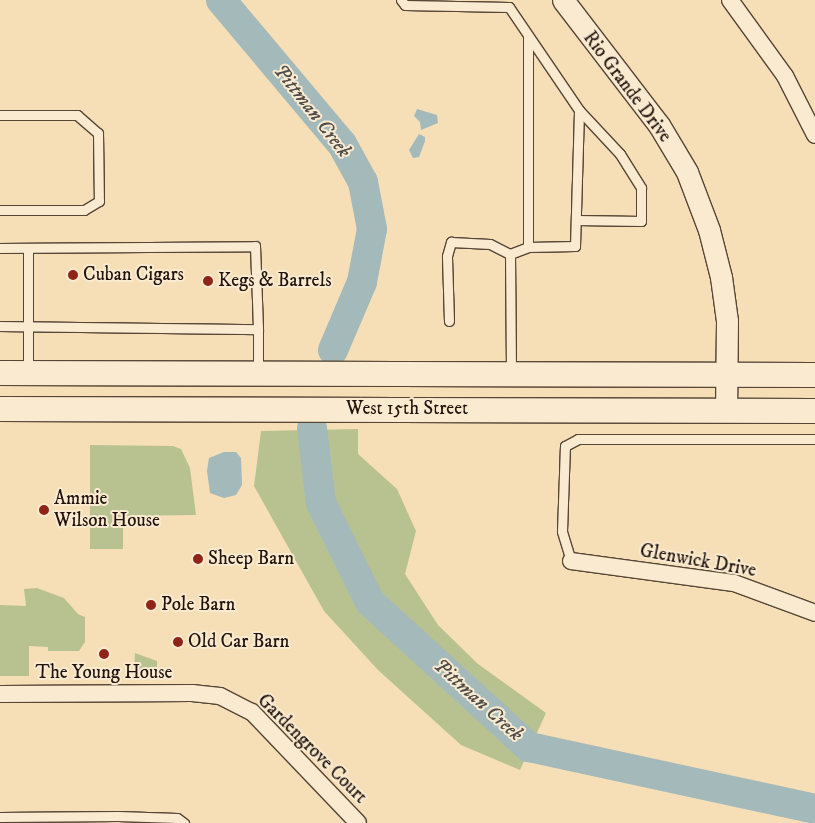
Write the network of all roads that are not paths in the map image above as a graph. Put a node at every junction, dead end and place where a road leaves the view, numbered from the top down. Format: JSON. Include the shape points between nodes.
{"nodes":[{"id":1,"x":401,"y":0,"type":"edge"},
{"id":2,"x":563,"y":0,"type":"edge"},
{"id":3,"x":730,"y":0,"type":"edge"},
{"id":4,"x":528,"y":36,"type":"junction"},
{"id":5,"x":579,"y":110,"type":"junction"},
{"id":6,"x":0,"y":115,"type":"edge"},
{"id":7,"x":815,"y":135,"type":"edge"},
{"id":8,"x":0,"y":210,"type":"edge"},
{"id":9,"x":576,"y":220,"type":"junction"},
{"id":10,"x":528,"y":247,"type":"junction"},
{"id":11,"x":0,"y":248,"type":"edge"},
{"id":12,"x":28,"y":248,"type":"junction"},
{"id":13,"x":510,"y":254,"type":"junction"},
{"id":14,"x":449,"y":322,"type":"dead end"},
{"id":15,"x":0,"y":326,"type":"edge"},
{"id":16,"x":29,"y":326,"type":"junction"},
{"id":17,"x":258,"y":329,"type":"junction"},
{"id":18,"x":0,"y":373,"type":"edge"},
{"id":19,"x":28,"y":373,"type":"junction"},
{"id":20,"x":258,"y":374,"type":"junction"},
{"id":21,"x":510,"y":374,"type":"junction"},
{"id":22,"x":727,"y":374,"type":"junction"},
{"id":23,"x":815,"y":375,"type":"edge"},
{"id":24,"x":0,"y":408,"type":"edge"},
{"id":25,"x":257,"y":409,"type":"junction"},
{"id":26,"x":726,"y":411,"type":"junction"},
{"id":27,"x":815,"y":411,"type":"edge"},
{"id":28,"x":815,"y":440,"type":"edge"},
{"id":29,"x":571,"y":561,"type":"joint"},
{"id":30,"x":815,"y":613,"type":"edge"},
{"id":31,"x":0,"y":694,"type":"edge"},
{"id":32,"x":0,"y":817,"type":"edge"},
{"id":33,"x":184,"y":823,"type":"edge"},
{"id":34,"x":358,"y":823,"type":"edge"}],
"edges":[{"from":1,"to":4,"type":"lane","via":[[405,5],[509,7]]},
{"from":2,"to":22,"type":"street","name":"Rio Grande Drive","via":[[659,125],[687,172],[709,230],[721,277],[728,321]]},
{"from":3,"to":7,"type":"street","via":[[785,76]]},
{"from":4,"to":5,"type":"lane"},
{"from":4,"to":10,"type":"lane"},
{"from":5,"to":9,"type":"lane"},
{"from":5,"to":9,"type":"lane","via":[[620,154],[641,188],[641,221]]},
{"from":6,"to":8,"type":"lane","via":[[77,115],[98,133],[99,201],[84,210]]},
{"from":9,"to":10,"type":"lane","via":[[576,246]]},
{"from":10,"to":13,"type":"lane"},
{"from":11,"to":12,"type":"lane"},
{"from":12,"to":16,"type":"lane"},
{"from":12,"to":17,"type":"lane","via":[[255,246]]},
{"from":13,"to":14,"type":"lane","via":[[490,244],[451,242],[448,256]]},
{"from":13,"to":21,"type":"lane"},
{"from":15,"to":16,"type":"lane"},
{"from":16,"to":17,"type":"lane"},
{"from":16,"to":19,"type":"lane"},
{"from":17,"to":20,"type":"lane"},
{"from":18,"to":19,"type":"main road","name":"West 15th Street"},
{"from":19,"to":20,"type":"main road","name":"West 15th Street"},
{"from":20,"to":21,"type":"main road","name":"West 15th Street"},
{"from":20,"to":25,"type":"main road"},
{"from":21,"to":22,"type":"main road","name":"West 15th Street"},
{"from":22,"to":23,"type":"main road","name":"West 15th Street"},
{"from":22,"to":26,"type":"street","name":"Rio Grande Drive"},
{"from":24,"to":25,"type":"main road","name":"West 15th Street"},
{"from":25,"to":26,"type":"main road","name":"West 15th Street"},
{"from":26,"to":27,"type":"main road","name":"West 15th Street"},
{"from":28,"to":29,"type":"lane","via":[[578,439],[565,446],[562,531]]},
{"from":29,"to":30,"type":"street","name":"Glenwick Drive","via":[[734,583]]},
{"from":31,"to":34,"type":"street","name":"Gardengrove Court","via":[[192,693],[220,696],[252,712]]},
{"from":32,"to":33,"type":"lane","via":[[118,816],[176,818]]}]}
